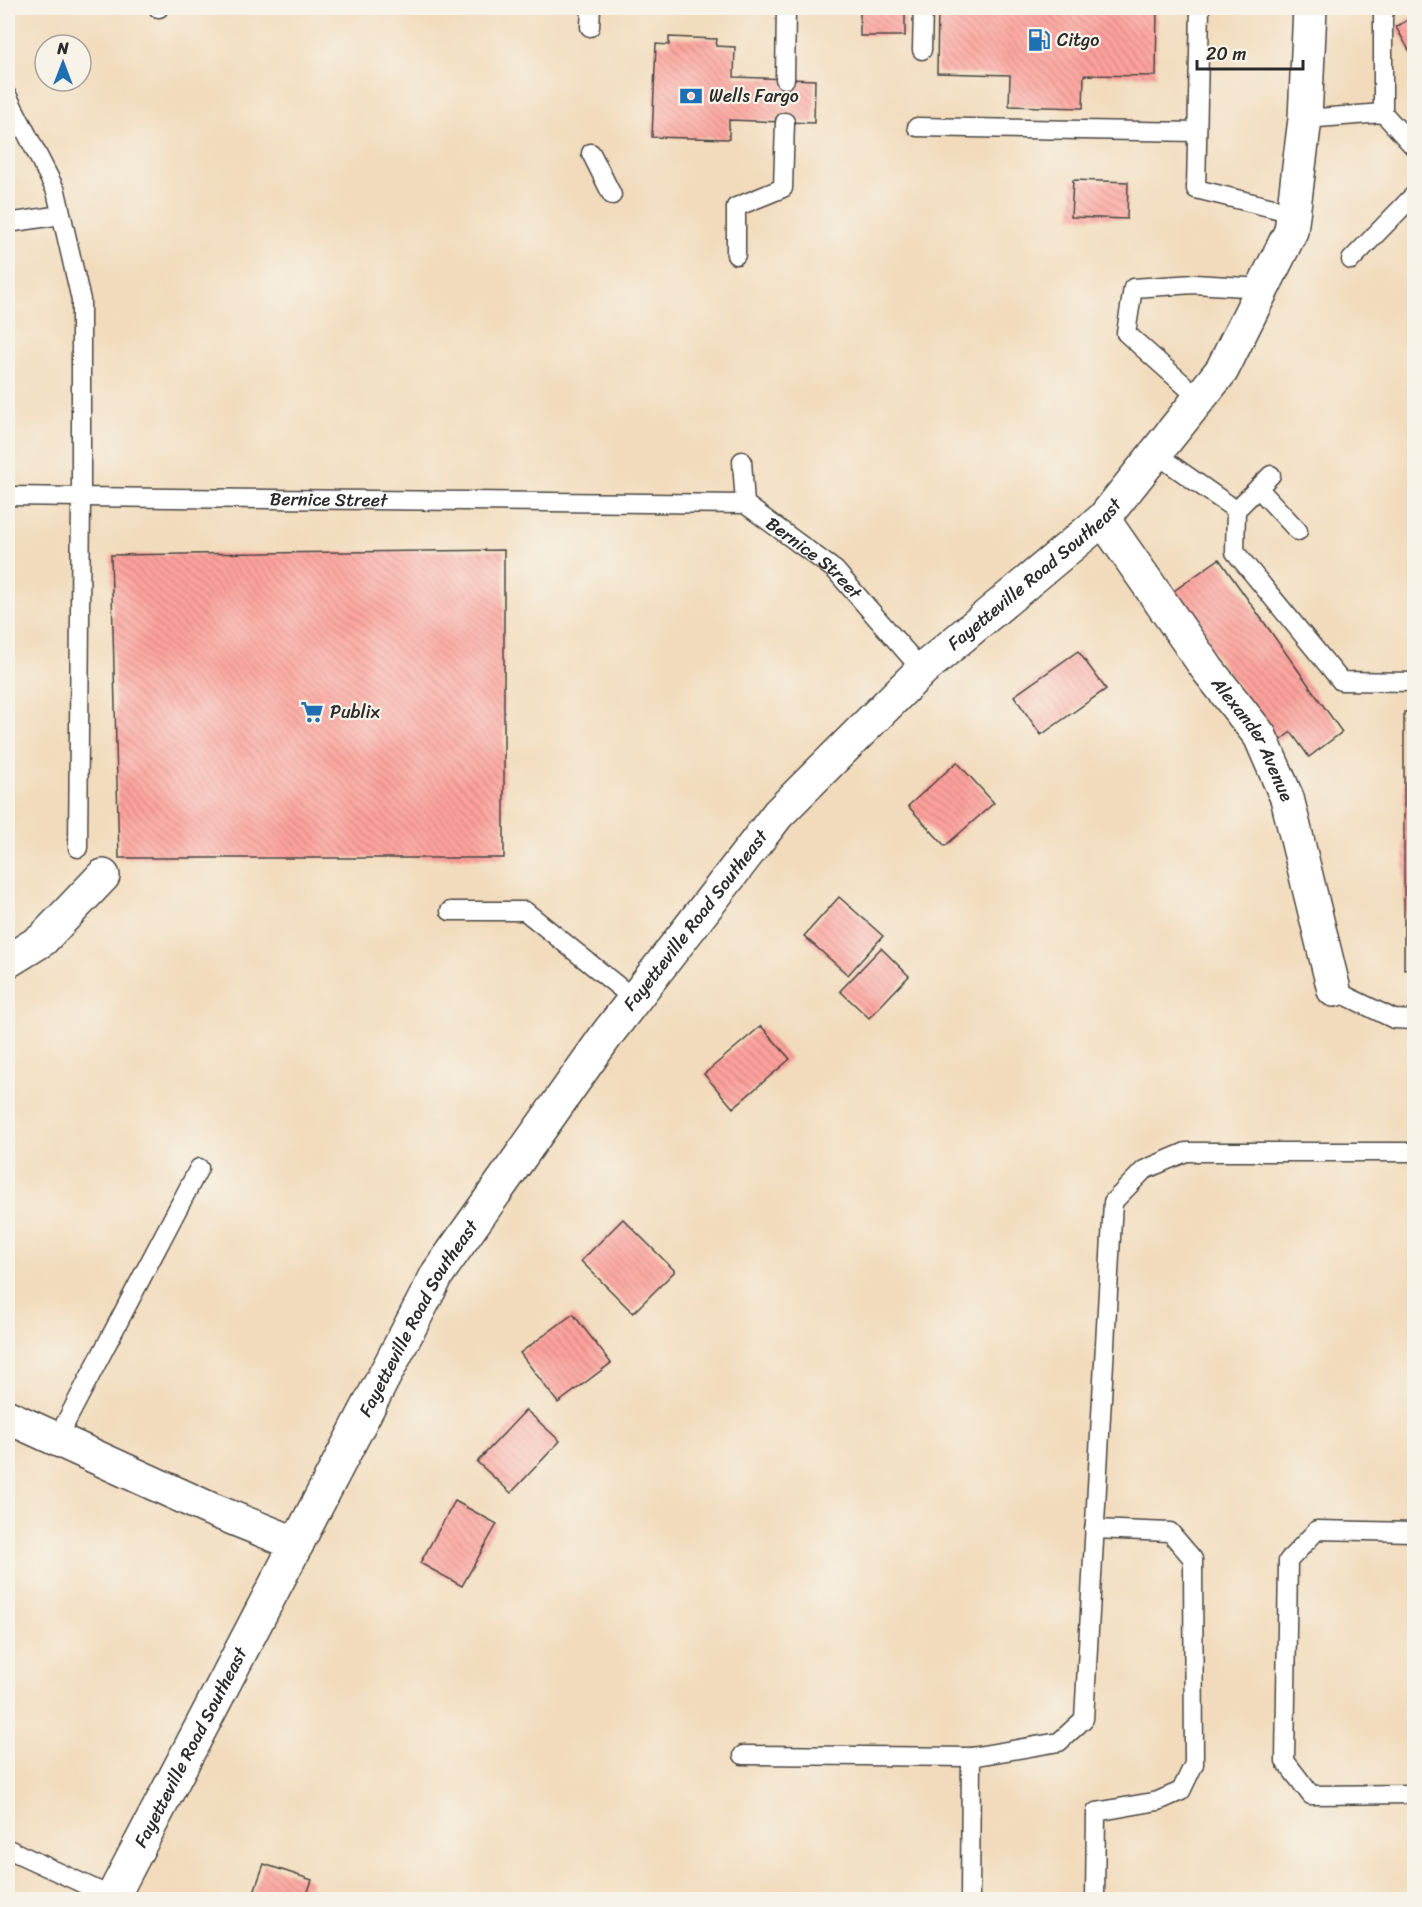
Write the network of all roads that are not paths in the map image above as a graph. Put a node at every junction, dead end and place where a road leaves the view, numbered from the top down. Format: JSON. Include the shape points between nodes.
{"nodes":[{"id":1,"x":591,"y":8,"type":"edge"},
{"id":2,"x":786,"y":8,"type":"edge"},
{"id":3,"x":923,"y":8,"type":"edge"},
{"id":4,"x":1200,"y":8,"type":"edge"},
{"id":5,"x":1310,"y":8,"type":"edge"},
{"id":6,"x":1387,"y":8,"type":"edge"},
{"id":7,"x":590,"y":27,"type":"dead end"},
{"id":8,"x":922,"y":50,"type":"dead end"},
{"id":9,"x":785,"y":79,"type":"dead end"},
{"id":10,"x":8,"y":97,"type":"edge"},
{"id":11,"x":1383,"y":113,"type":"junction"},
{"id":12,"x":1305,"y":119,"type":"junction"},
{"id":13,"x":785,"y":122,"type":"dead end"},
{"id":14,"x":917,"y":126,"type":"dead end"},
{"id":15,"x":1197,"y":132,"type":"junction"},
{"id":16,"x":1414,"y":147,"type":"edge"},
{"id":17,"x":591,"y":153,"type":"dead end"},
{"id":18,"x":612,"y":195,"type":"dead end"},
{"id":19,"x":1414,"y":195,"type":"edge"},
{"id":20,"x":1293,"y":213,"type":"junction"},
{"id":21,"x":61,"y":215,"type":"junction"},
{"id":22,"x":8,"y":223,"type":"edge"},
{"id":23,"x":736,"y":255,"type":"dead end"},
{"id":24,"x":1351,"y":260,"type":"dead end"},
{"id":25,"x":1263,"y":288,"type":"junction"},
{"id":26,"x":1200,"y":399,"type":"junction"},
{"id":27,"x":1156,"y":454,"type":"junction"},
{"id":28,"x":742,"y":461,"type":"dead end"},
{"id":29,"x":8,"y":496,"type":"edge"},
{"id":30,"x":81,"y":497,"type":"junction"},
{"id":31,"x":745,"y":504,"type":"junction"},
{"id":32,"x":1236,"y":510,"type":"junction"},
{"id":33,"x":1103,"y":519,"type":"junction"},
{"id":34,"x":1298,"y":531,"type":"dead end"},
{"id":35,"x":922,"y":670,"type":"junction"},
{"id":36,"x":1414,"y":682,"type":"edge"},
{"id":37,"x":78,"y":848,"type":"dead end"},
{"id":38,"x":103,"y":876,"type":"dead end"},
{"id":39,"x":450,"y":911,"type":"dead end"},
{"id":40,"x":8,"y":961,"type":"edge"},
{"id":41,"x":1334,"y":990,"type":"joint"},
{"id":42,"x":634,"y":999,"type":"junction"},
{"id":43,"x":1414,"y":1020,"type":"edge"},
{"id":44,"x":1414,"y":1152,"type":"edge"},
{"id":45,"x":199,"y":1168,"type":"dead end"},
{"id":46,"x":8,"y":1417,"type":"edge"},
{"id":47,"x":57,"y":1439,"type":"junction"},
{"id":48,"x":1094,"y":1529,"type":"junction"},
{"id":49,"x":1414,"y":1532,"type":"edge"},
{"id":50,"x":297,"y":1544,"type":"junction"},
{"id":51,"x":743,"y":1755,"type":"dead end"},
{"id":52,"x":971,"y":1757,"type":"junction"},
{"id":53,"x":1414,"y":1794,"type":"edge"},
{"id":54,"x":8,"y":1849,"type":"edge"},
{"id":55,"x":111,"y":1898,"type":"edge"},
{"id":56,"x":970,"y":1899,"type":"edge"},
{"id":57,"x":1095,"y":1899,"type":"edge"}],
"edges":[{"from":1,"to":7,"type":"lane"},
{"from":2,"to":9,"type":"lane"},
{"from":3,"to":8,"type":"lane"},
{"from":4,"to":15,"type":"lane"},
{"from":5,"to":12,"type":"street","name":"Fayetteville Road Southeast"},
{"from":6,"to":11,"type":"lane","via":[[1383,11]]},
{"from":10,"to":21,"type":"lane","via":[[56,191]]},
{"from":11,"to":12,"type":"lane"},
{"from":11,"to":16,"type":"lane"},
{"from":12,"to":20,"type":"street","name":"Fayetteville Road Southeast"},
{"from":13,"to":23,"type":"lane","via":[[783,188],[736,207]]},
{"from":14,"to":15,"type":"lane"},
{"from":15,"to":20,"type":"lane","via":[[1196,189]]},
{"from":17,"to":18,"type":"lane"},
{"from":19,"to":24,"type":"lane"},
{"from":20,"to":25,"type":"street","name":"Fayetteville Road Southeast","via":[[1291,231]]},
{"from":21,"to":22,"type":"lane"},
{"from":21,"to":30,"type":"lane","via":[[81,300]]},
{"from":25,"to":26,"type":"street","name":"Fayetteville Road Southeast","via":[[1222,370]]},
{"from":25,"to":26,"type":"lane","via":[[1194,284],[1133,288],[1126,333]]},
{"from":26,"to":27,"type":"street","name":"Fayetteville Road Southeast"},
{"from":27,"to":32,"type":"lane"},
{"from":27,"to":33,"type":"street","name":"Fayetteville Road Southeast"},
{"from":28,"to":31,"type":"lane"},
{"from":29,"to":30,"type":"lane","name":"Bernice Street"},
{"from":30,"to":31,"type":"lane","name":"Bernice Street"},
{"from":30,"to":37,"type":"lane"},
{"from":31,"to":35,"type":"lane","name":"Bernice Street","via":[[835,570]]},
{"from":32,"to":34,"type":"lane","via":[[1265,481]]},
{"from":32,"to":36,"type":"lane","via":[[1235,552],[1341,681]]},
{"from":33,"to":35,"type":"street","name":"Fayetteville Road Southeast"},
{"from":33,"to":41,"type":"street","name":"Alexander Avenue","via":[[1208,670],[1260,736],[1287,798]]},
{"from":35,"to":42,"type":"street","name":"Fayetteville Road Southeast","via":[[778,814]]},
{"from":38,"to":40,"type":"street","via":[[42,940]]},
{"from":39,"to":42,"type":"lane","via":[[525,911]]},
{"from":41,"to":43,"type":"lane","via":[[1394,1019]]},
{"from":42,"to":50,"type":"street","name":"Fayetteville Road Southeast","via":[[438,1273]]},
{"from":44,"to":48,"type":"lane","via":[[1186,1152],[1144,1170],[1113,1202]]},
{"from":45,"to":47,"type":"lane"},
{"from":46,"to":47,"type":"street"},
{"from":47,"to":50,"type":"street"},
{"from":48,"to":52,"type":"lane","via":[[1084,1719],[1059,1742]]},
{"from":48,"to":57,"type":"lane","via":[[1170,1532],[1193,1559],[1194,1741],[1194,1764],[1180,1791],[1158,1801],[1096,1812]]},
{"from":49,"to":53,"type":"lane","via":[[1317,1530],[1288,1561],[1285,1761],[1311,1795]]},
{"from":50,"to":55,"type":"street","name":"Fayetteville Road Southeast"},
{"from":51,"to":52,"type":"lane"},
{"from":52,"to":56,"type":"lane"},
{"from":54,"to":55,"type":"lane"}]}
